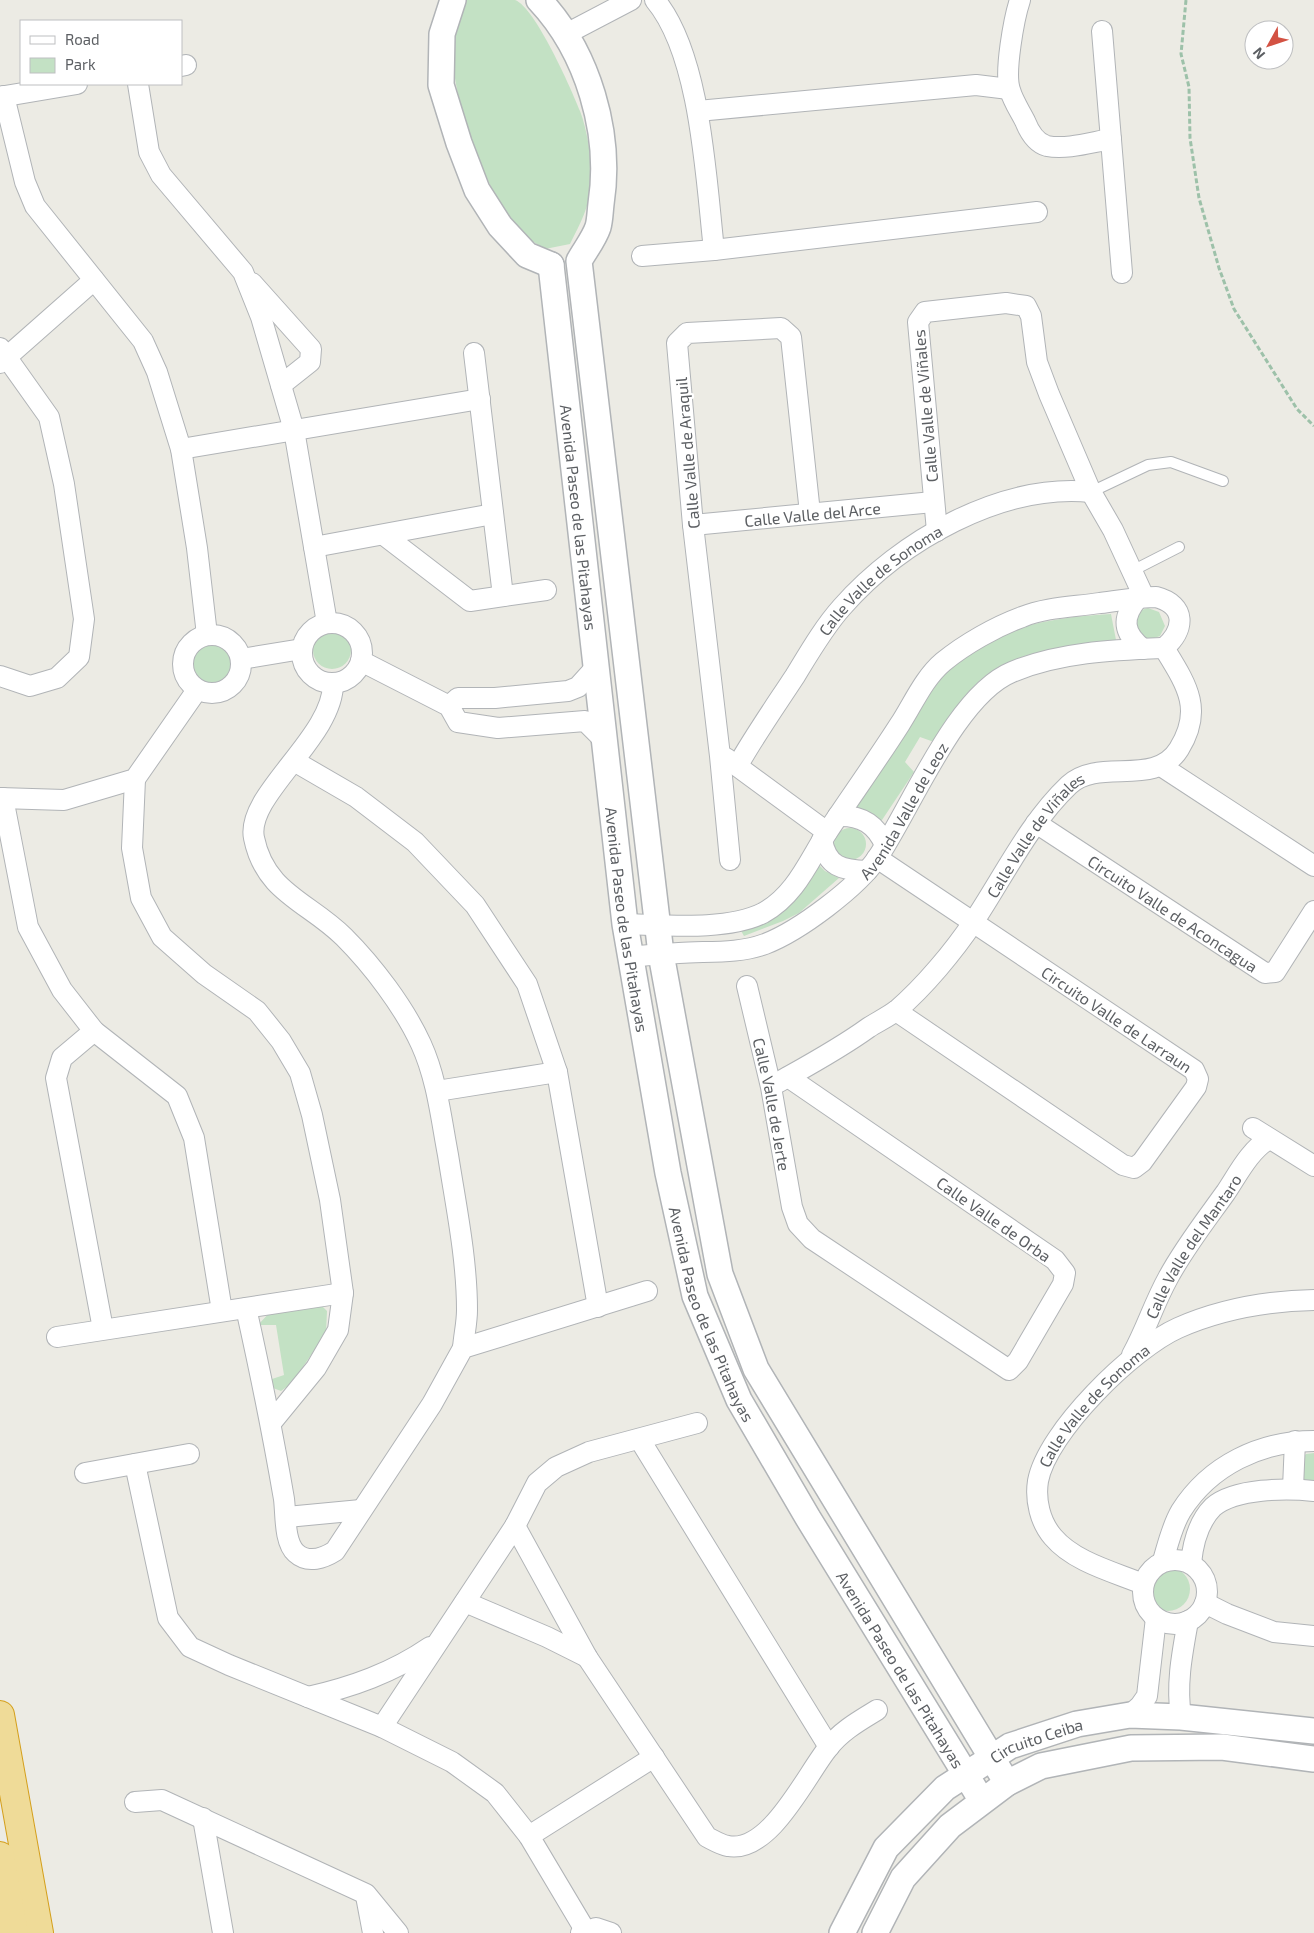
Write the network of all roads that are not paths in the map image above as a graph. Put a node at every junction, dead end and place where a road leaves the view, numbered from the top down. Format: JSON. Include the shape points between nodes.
{"nodes":[{"id":1,"x":454,"y":0,"type":"edge"},
{"id":2,"x":631,"y":0,"type":"edge"},
{"id":3,"x":655,"y":0,"type":"edge"},
{"id":4,"x":1020,"y":0,"type":"edge"},
{"id":5,"x":543,"y":1,"type":"edge"},
{"id":6,"x":1102,"y":30,"type":"dead end"},
{"id":7,"x":566,"y":34,"type":"junction"},
{"id":8,"x":71,"y":85,"type":"edge"},
{"id":9,"x":138,"y":85,"type":"edge"},
{"id":10,"x":1009,"y":89,"type":"junction"},
{"id":11,"x":2,"y":97,"type":"edge"},
{"id":12,"x":698,"y":111,"type":"junction"},
{"id":13,"x":1111,"y":138,"type":"junction"},
{"id":14,"x":1037,"y":212,"type":"dead end"},
{"id":15,"x":714,"y":250,"type":"junction"},
{"id":16,"x":642,"y":256,"type":"dead end"},
{"id":17,"x":580,"y":260,"type":"junction"},
{"id":18,"x":551,"y":264,"type":"junction"},
{"id":19,"x":243,"y":272,"type":"junction"},
{"id":20,"x":1122,"y":272,"type":"dead end"},
{"id":21,"x":94,"y":280,"type":"junction"},
{"id":22,"x":474,"y":353,"type":"dead end"},
{"id":23,"x":3,"y":356,"type":"edge"},
{"id":24,"x":281,"y":385,"type":"junction"},
{"id":25,"x":480,"y":399,"type":"junction"},
{"id":26,"x":294,"y":430,"type":"junction"},
{"id":27,"x":180,"y":449,"type":"junction"},
{"id":28,"x":1223,"y":481,"type":"dead end"},
{"id":29,"x":1091,"y":492,"type":"junction"},
{"id":30,"x":933,"y":502,"type":"junction"},
{"id":31,"x":810,"y":513,"type":"junction"},
{"id":32,"x":493,"y":514,"type":"junction"},
{"id":33,"x":693,"y":525,"type":"junction"},
{"id":34,"x":937,"y":531,"type":"junction"},
{"id":35,"x":384,"y":535,"type":"junction"},
{"id":36,"x":314,"y":547,"type":"junction"},
{"id":37,"x":1179,"y":547,"type":"dead end"},
{"id":38,"x":1132,"y":571,"type":"junction"},
{"id":39,"x":546,"y":590,"type":"dead end"},
{"id":40,"x":503,"y":596,"type":"junction"},
{"id":41,"x":1141,"y":598,"type":"junction"},
{"id":42,"x":327,"y":623,"type":"junction"},
{"id":43,"x":206,"y":635,"type":"junction"},
{"id":44,"x":1164,"y":648,"type":"junction"},
{"id":45,"x":302,"y":649,"type":"junction"},
{"id":46,"x":1143,"y":649,"type":"junction"},
{"id":47,"x":241,"y":659,"type":"junction"},
{"id":48,"x":361,"y":661,"type":"junction"},
{"id":49,"x":597,"y":666,"type":"junction"},
{"id":50,"x":0,"y":676,"type":"edge"},
{"id":51,"x":333,"y":683,"type":"junction"},
{"id":52,"x":197,"y":690,"type":"junction"},
{"id":53,"x":495,"y":698,"type":"junction"},
{"id":54,"x":449,"y":706,"type":"junction"},
{"id":55,"x":498,"y":728,"type":"junction"},
{"id":56,"x":604,"y":740,"type":"junction"},
{"id":57,"x":729,"y":760,"type":"junction"},
{"id":58,"x":294,"y":761,"type":"junction"},
{"id":59,"x":1161,"y":766,"type":"junction"},
{"id":60,"x":135,"y":779,"type":"junction"},
{"id":61,"x":2,"y":798,"type":"edge"},
{"id":62,"x":1036,"y":823,"type":"junction"},
{"id":63,"x":829,"y":829,"type":"junction"},
{"id":64,"x":876,"y":858,"type":"junction"},
{"id":65,"x":730,"y":860,"type":"dead end"},
{"id":66,"x":1314,"y":866,"type":"edge"},
{"id":67,"x":1314,"y":911,"type":"edge"},
{"id":68,"x":737,"y":922,"type":"junction"},
{"id":69,"x":972,"y":923,"type":"junction"},
{"id":70,"x":625,"y":924,"type":"junction"},
{"id":71,"x":658,"y":925,"type":"junction"},
{"id":72,"x":738,"y":950,"type":"junction"},
{"id":73,"x":661,"y":954,"type":"junction"},
{"id":74,"x":630,"y":956,"type":"junction"},
{"id":75,"x":747,"y":986,"type":"dead end"},
{"id":76,"x":896,"y":1011,"type":"junction"},
{"id":77,"x":94,"y":1031,"type":"junction"},
{"id":78,"x":557,"y":1072,"type":"junction"},
{"id":79,"x":779,"y":1082,"type":"junction"},
{"id":80,"x":437,"y":1091,"type":"junction"},
{"id":81,"x":1253,"y":1128,"type":"dead end"},
{"id":82,"x":1269,"y":1139,"type":"junction"},
{"id":83,"x":1314,"y":1166,"type":"edge"},
{"id":84,"x":798,"y":1224,"type":"joint"},
{"id":85,"x":647,"y":1291,"type":"dead end"},
{"id":86,"x":343,"y":1293,"type":"junction"},
{"id":87,"x":1314,"y":1300,"type":"edge"},
{"id":88,"x":598,"y":1307,"type":"junction"},
{"id":89,"x":246,"y":1308,"type":"junction"},
{"id":90,"x":222,"y":1311,"type":"junction"},
{"id":91,"x":103,"y":1330,"type":"junction"},
{"id":92,"x":57,"y":1337,"type":"dead end"},
{"id":93,"x":463,"y":1348,"type":"junction"},
{"id":94,"x":1127,"y":1362,"type":"junction"},
{"id":95,"x":271,"y":1423,"type":"junction"},
{"id":96,"x":697,"y":1423,"type":"dead end"},
{"id":97,"x":640,"y":1440,"type":"junction"},
{"id":98,"x":1304,"y":1441,"type":"edge"},
{"id":99,"x":188,"y":1454,"type":"dead end"},
{"id":100,"x":135,"y":1464,"type":"junction"},
{"id":101,"x":84,"y":1473,"type":"dead end"},
{"id":102,"x":1293,"y":1488,"type":"junction"},
{"id":103,"x":1314,"y":1491,"type":"edge"},
{"id":104,"x":834,"y":1500,"type":"junction"},
{"id":105,"x":361,"y":1510,"type":"junction"},
{"id":106,"x":287,"y":1518,"type":"junction"},
{"id":107,"x":808,"y":1518,"type":"junction"},
{"id":108,"x":515,"y":1526,"type":"junction"},
{"id":109,"x":1163,"y":1561,"type":"junction"},
{"id":110,"x":1191,"y":1563,"type":"junction"},
{"id":111,"x":1143,"y":1584,"type":"junction"},
{"id":112,"x":465,"y":1602,"type":"junction"},
{"id":113,"x":1205,"y":1603,"type":"junction"},
{"id":114,"x":1156,"y":1618,"type":"junction"},
{"id":115,"x":1188,"y":1621,"type":"junction"},
{"id":116,"x":1314,"y":1636,"type":"edge"},
{"id":117,"x":439,"y":1640,"type":"junction"},
{"id":118,"x":587,"y":1657,"type":"junction"},
{"id":119,"x":308,"y":1697,"type":"junction"},
{"id":120,"x":877,"y":1710,"type":"dead end"},
{"id":121,"x":0,"y":1715,"type":"edge"},
{"id":122,"x":1130,"y":1715,"type":"junction"},
{"id":123,"x":1181,"y":1717,"type":"junction"},
{"id":124,"x":382,"y":1727,"type":"junction"},
{"id":125,"x":1314,"y":1731,"type":"edge"},
{"id":126,"x":829,"y":1747,"type":"junction"},
{"id":127,"x":654,"y":1757,"type":"junction"},
{"id":128,"x":993,"y":1757,"type":"junction"},
{"id":129,"x":1314,"y":1759,"type":"edge"},
{"id":130,"x":965,"y":1775,"type":"junction"},
{"id":131,"x":1007,"y":1783,"type":"junction"},
{"id":132,"x":135,"y":1802,"type":"dead end"},
{"id":133,"x":982,"y":1802,"type":"junction"},
{"id":134,"x":203,"y":1818,"type":"junction"},
{"id":135,"x":529,"y":1836,"type":"junction"},
{"id":136,"x":0,"y":1856,"type":"edge"},
{"id":137,"x":366,"y":1894,"type":"junction"},
{"id":138,"x":583,"y":1932,"type":"edge"},
{"id":139,"x":14,"y":1933,"type":"edge"},
{"id":140,"x":39,"y":1933,"type":"edge"},
{"id":141,"x":223,"y":1933,"type":"edge"},
{"id":142,"x":373,"y":1933,"type":"edge"},
{"id":143,"x":398,"y":1933,"type":"edge"},
{"id":144,"x":611,"y":1933,"type":"edge"},
{"id":145,"x":842,"y":1933,"type":"edge"},
{"id":146,"x":876,"y":1933,"type":"edge"}],
"edges":[{"from":1,"to":18,"type":"street","via":[[442,34],[441,85],[459,143],[477,190],[500,226],[527,255]]},
{"from":2,"to":7,"type":"street"},
{"from":3,"to":12,"type":"street","via":[[667,15],[678,40]]},
{"from":4,"to":10,"type":"street","via":[[1014,24]]},
{"from":5,"to":7,"type":"street"},
{"from":6,"to":13,"type":"street"},
{"from":7,"to":17,"type":"street","via":[[587,81],[602,131],[604,183],[598,227]]},
{"from":8,"to":11,"type":"street"},
{"from":9,"to":19,"type":"street","via":[[149,152],[161,174]]},
{"from":10,"to":12,"type":"street","via":[[976,85]]},
{"from":10,"to":13,"type":"street","via":[[1029,131],[1046,146]]},
{"from":11,"to":21,"type":"street","via":[[24,182],[35,206]]},
{"from":12,"to":15,"type":"street"},
{"from":13,"to":20,"type":"street"},
{"from":14,"to":15,"type":"street"},
{"from":15,"to":16,"type":"street"},
{"from":17,"to":18,"type":"street"},
{"from":17,"to":71,"type":"street","name":"Avenida Paseo de las Pitahayas"},
{"from":18,"to":49,"type":"street","name":"Avenida Paseo de las Pitahayas"},
{"from":19,"to":24,"type":"street","via":[[261,317]]},
{"from":19,"to":24,"type":"street","via":[[311,348],[310,362]]},
{"from":21,"to":23,"type":"street"},
{"from":21,"to":27,"type":"street","via":[[144,342],[157,372]]},
{"from":22,"to":25,"type":"street"},
{"from":23,"to":50,"type":"street","via":[[49,417],[64,484],[84,619],[79,657],[57,678],[30,686]]},
{"from":24,"to":26,"type":"street"},
{"from":25,"to":26,"type":"street"},
{"from":25,"to":32,"type":"street"},
{"from":26,"to":27,"type":"street"},
{"from":26,"to":36,"type":"street"},
{"from":27,"to":43,"type":"street","via":[[197,548]]},
{"from":28,"to":29,"type":"lane","via":[[1171,462],[1148,465]]},
{"from":29,"to":30,"type":"street","name":"Calle Valle de Viñales","via":[[1037,362],[1026,306],[1006,303],[925,312],[918,322]]},
{"from":29,"to":34,"type":"street","name":"Calle Valle de Sonoma","via":[[1073,490],[1035,494],[993,505]]},
{"from":29,"to":38,"type":"street"},
{"from":30,"to":31,"type":"street","name":"Calle Valle del Arce"},
{"from":30,"to":34,"type":"street","name":"Calle Valle de Viñales"},
{"from":31,"to":33,"type":"street","name":"Calle Valle del Arce"},
{"from":31,"to":33,"type":"street","name":"Calle Valle de Araquil","via":[[791,337],[781,328],[687,333],[677,343]]},
{"from":32,"to":35,"type":"street"},
{"from":32,"to":40,"type":"street"},
{"from":33,"to":57,"type":"street","name":"Calle Valle de Araquil"},
{"from":34,"to":57,"type":"street","name":"Calle Valle de Sonoma","via":[[864,582],[840,608]]},
{"from":35,"to":36,"type":"street"},
{"from":35,"to":40,"type":"street","via":[[470,601]]},
{"from":36,"to":42,"type":"street"},
{"from":37,"to":38,"type":"lane"},
{"from":38,"to":41,"type":"street"},
{"from":39,"to":40,"type":"street"},
{"from":41,"to":44,"type":"street","via":[[1166,600],[1174,605],[1180,623],[1178,632]]},
{"from":41,"to":46,"type":"street","via":[[1130,607],[1126,619],[1127,631],[1133,642]]},
{"from":41,"to":63,"type":"street","via":[[1055,608],[1022,617],[979,638],[942,663]]},
{"from":42,"to":45,"type":"street","via":[[313,629]]},
{"from":42,"to":48,"type":"street","via":[[344,625],[353,631],[362,650]]},
{"from":43,"to":47,"type":"street","via":[[218,635],[229,640]]},
{"from":43,"to":52,"type":"street","via":[[191,644],[183,659],[183,671]]},
{"from":44,"to":46,"type":"street","name":"Avenida Valle de Leoz"},
{"from":44,"to":59,"type":"street","via":[[1193,709],[1190,729],[1178,751]]},
{"from":45,"to":47,"type":"street"},
{"from":45,"to":51,"type":"street","via":[[303,662],[310,673],[320,681]]},
{"from":46,"to":64,"type":"street","name":"Avenida Valle de Leoz","via":[[1060,658],[1011,672],[996,681],[962,718],[924,775]]},
{"from":47,"to":52,"type":"street","via":[[241,670],[230,688],[208,694]]},
{"from":48,"to":51,"type":"street","via":[[356,672]]},
{"from":48,"to":54,"type":"street"},
{"from":49,"to":53,"type":"street","via":[[578,687]]},
{"from":49,"to":56,"type":"street","name":"Avenida Paseo de las Pitahayas"},
{"from":51,"to":58,"type":"street","via":[[333,696],[320,724]]},
{"from":52,"to":60,"type":"street"},
{"from":53,"to":54,"type":"street","via":[[458,698]]},
{"from":53,"to":55,"type":"street"},
{"from":54,"to":55,"type":"street","via":[[458,722]]},
{"from":55,"to":56,"type":"street","via":[[585,721]]},
{"from":56,"to":70,"type":"street","name":"Avenida Paseo de las Pitahayas"},
{"from":57,"to":63,"type":"street","name":"Circuito Valle de Larraun"},
{"from":57,"to":65,"type":"street","name":"Calle Valle de Araquil"},
{"from":58,"to":78,"type":"street","via":[[356,797],[416,842],[475,905],[526,984]]},
{"from":58,"to":80,"type":"street","via":[[258,808],[253,836],[265,870],[290,895],[343,936],[399,1002],[422,1046]]},
{"from":59,"to":62,"type":"street","name":"Calle Valle de Viñales","via":[[1083,776],[1070,785]]},
{"from":59,"to":66,"type":"street"},
{"from":60,"to":61,"type":"street","via":[[64,800]]},
{"from":60,"to":86,"type":"street","via":[[132,848],[142,898],[162,936],[204,974],[257,1011],[281,1041],[300,1073],[328,1191]]},
{"from":61,"to":77,"type":"street","via":[[28,927],[62,990]]},
{"from":62,"to":67,"type":"street","name":"Circuito Valle de Aconcagua","via":[[1265,973],[1275,972]]},
{"from":62,"to":69,"type":"street","name":"Calle Valle de Viñales"},
{"from":63,"to":64,"type":"street","name":"Circuito Valle de Larraun","via":[[862,819],[876,830]]},
{"from":63,"to":64,"type":"street","name":"Circuito Valle de Larraun","via":[[824,851],[840,868]]},
{"from":63,"to":68,"type":"street","via":[[804,871],[780,900],[764,912]]},
{"from":64,"to":69,"type":"street","name":"Circuito Valle de Larraun"},
{"from":64,"to":72,"type":"street","name":"Avenida Valle de Leoz","via":[[842,893],[785,935]]},
{"from":68,"to":71,"type":"street"},
{"from":68,"to":72,"type":"street"},
{"from":69,"to":76,"type":"street","name":"Calle Valle de Viñales","via":[[922,986]]},
{"from":69,"to":76,"type":"street","name":"Circuito Valle de Larraun","via":[[1194,1070],[1198,1079],[1196,1088],[1142,1162],[1134,1168],[1123,1165]]},
{"from":70,"to":71,"type":"street"},
{"from":70,"to":74,"type":"street","name":"Avenida Paseo de las Pitahayas"},
{"from":71,"to":73,"type":"street","name":"Avenida Paseo de las Pitahayas"},
{"from":72,"to":73,"type":"street","name":"Avenida Valle de Leoz"},
{"from":73,"to":74,"type":"street","name":"Avenida Valle de Leoz"},
{"from":73,"to":104,"type":"street","name":"Avenida Paseo de las Pitahayas","via":[[720,1274],[756,1368]]},
{"from":74,"to":107,"type":"street","name":"Avenida Paseo de las Pitahayas","via":[[668,1173],[695,1296],[739,1400]]},
{"from":75,"to":79,"type":"street","name":"Calle Valle de Jerte"},
{"from":76,"to":79,"type":"street","name":"Calle Valle de Viñales","via":[[842,1048]]},
{"from":77,"to":90,"type":"street","via":[[177,1096],[194,1138]]},
{"from":77,"to":91,"type":"street","via":[[62,1058],[56,1078]]},
{"from":78,"to":80,"type":"street"},
{"from":78,"to":88,"type":"street"},
{"from":79,"to":84,"type":"street","name":"Calle Valle de Jerte","via":[[792,1207]]},
{"from":79,"to":84,"type":"street","name":"Calle Valle de Orba","via":[[1055,1260],[1065,1273],[1063,1284],[1018,1361],[1009,1370],[812,1239]]},
{"from":80,"to":93,"type":"street","via":[[459,1225],[467,1310]]},
{"from":81,"to":82,"type":"street"},
{"from":82,"to":83,"type":"street"},
{"from":82,"to":94,"type":"street","name":"Calle Valle del Mantaro","via":[[1242,1168],[1168,1277],[1150,1312],[1145,1332]]},
{"from":85,"to":88,"type":"street"},
{"from":86,"to":89,"type":"street"},
{"from":86,"to":95,"type":"street","via":[[338,1330],[316,1368]]},
{"from":87,"to":94,"type":"street","name":"Calle Valle de Sonoma","via":[[1232,1309],[1178,1328]]},
{"from":88,"to":93,"type":"street"},
{"from":89,"to":90,"type":"street"},
{"from":89,"to":95,"type":"street"},
{"from":90,"to":91,"type":"street"},
{"from":91,"to":92,"type":"street"},
{"from":93,"to":105,"type":"street","via":[[432,1404]]},
{"from":94,"to":111,"type":"street","name":"Calle Valle de Sonoma","via":[[1098,1390],[1048,1453],[1038,1480],[1037,1506],[1052,1536],[1069,1552]]},
{"from":95,"to":106,"type":"street"},
{"from":96,"to":97,"type":"street"},
{"from":97,"to":108,"type":"street","via":[[589,1452],[556,1467],[537,1483]]},
{"from":97,"to":126,"type":"street"},
{"from":98,"to":102,"type":"street"},
{"from":98,"to":109,"type":"street","via":[[1265,1447],[1231,1462],[1214,1474],[1181,1511]]},
{"from":99,"to":100,"type":"street"},
{"from":100,"to":101,"type":"street"},
{"from":100,"to":119,"type":"street","via":[[168,1618],[190,1647]]},
{"from":102,"to":103,"type":"street"},
{"from":102,"to":110,"type":"street","via":[[1253,1492],[1230,1498],[1214,1507],[1200,1524]]},
{"from":104,"to":107,"type":"street"},
{"from":104,"to":128,"type":"street","name":"Avenida Paseo de las Pitahayas"},
{"from":105,"to":106,"type":"street"},
{"from":105,"to":106,"type":"street","via":[[335,1551],[325,1558],[314,1559],[297,1554],[288,1542]]},
{"from":107,"to":130,"type":"street","name":"Avenida Paseo de las Pitahayas"},
{"from":108,"to":112,"type":"street"},
{"from":108,"to":118,"type":"street"},
{"from":109,"to":110,"type":"street","via":[[1176,1559]]},
{"from":109,"to":111,"type":"street","via":[[1148,1573]]},
{"from":110,"to":113,"type":"street","via":[[1204,1578]]},
{"from":111,"to":114,"type":"street","via":[[1144,1603]]},
{"from":112,"to":117,"type":"street"},
{"from":112,"to":118,"type":"street"},
{"from":113,"to":115,"type":"street"},
{"from":113,"to":116,"type":"street","via":[[1274,1632]]},
{"from":114,"to":115,"type":"street","via":[[1166,1623]]},
{"from":114,"to":122,"type":"street","via":[[1147,1696]]},
{"from":115,"to":123,"type":"street","via":[[1178,1695]]},
{"from":117,"to":119,"type":"street","via":[[407,1663],[352,1687]]},
{"from":117,"to":124,"type":"street"},
{"from":118,"to":127,"type":"street"},
{"from":119,"to":124,"type":"street"},
{"from":120,"to":126,"type":"street","via":[[843,1732]]},
{"from":121,"to":140,"type":"highway"},
{"from":122,"to":123,"type":"street","name":"Circuito Ceiba"},
{"from":122,"to":128,"type":"street","name":"Circuito Ceiba","via":[[1077,1724],[1010,1746]]},
{"from":123,"to":125,"type":"street","name":"Circuito Ceiba"},
{"from":124,"to":135,"type":"street","via":[[452,1762],[495,1794]]},
{"from":126,"to":127,"type":"street","via":[[774,1825],[752,1843],[729,1846],[707,1837]]},
{"from":127,"to":135,"type":"street"},
{"from":128,"to":130,"type":"street","name":"Circuito Ceiba"},
{"from":128,"to":131,"type":"street","name":"Avenida Paseo de las Pitahayas"},
{"from":129,"to":131,"type":"street","name":"Circuito Ceiba","via":[[1222,1747],[1131,1748],[1041,1766]]},
{"from":130,"to":133,"type":"street","name":"Avenida Paseo de las Pitahayas"},
{"from":130,"to":145,"type":"street","name":"Circuito Ceiba","via":[[945,1788],[886,1848]]},
{"from":131,"to":133,"type":"street","name":"Circuito Ceiba"},
{"from":132,"to":134,"type":"street","via":[[162,1800]]},
{"from":133,"to":146,"type":"street","name":"Circuito Ceiba","via":[[950,1826],[903,1878]]},
{"from":134,"to":137,"type":"street"},
{"from":134,"to":141,"type":"street"},
{"from":135,"to":138,"type":"street"},
{"from":136,"to":139,"type":"highway"},
{"from":137,"to":142,"type":"street"},
{"from":137,"to":143,"type":"street"},
{"from":138,"to":144,"type":"street","via":[[596,1928]]}]}
